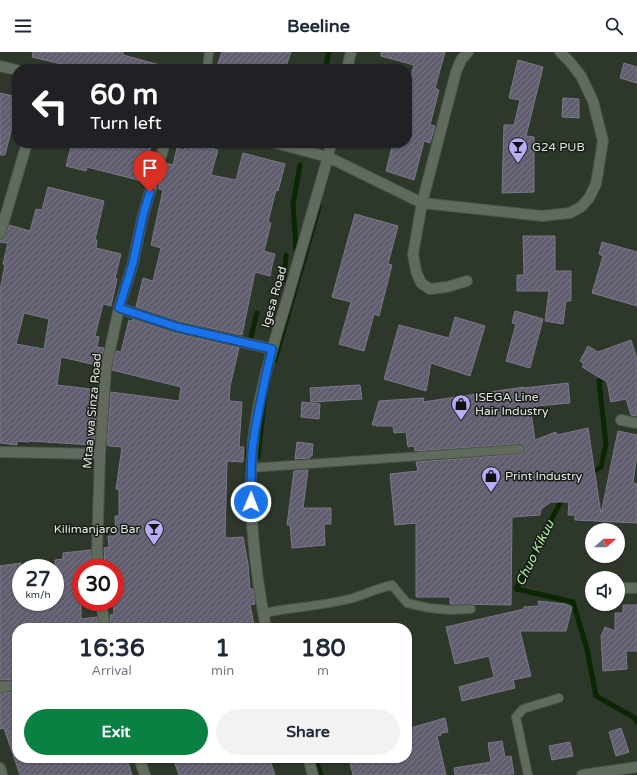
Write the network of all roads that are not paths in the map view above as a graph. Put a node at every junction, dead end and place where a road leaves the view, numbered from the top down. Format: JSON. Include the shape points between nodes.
{"nodes":[{"id":1,"x":209,"y":52,"type":"edge"},
{"id":2,"x":350,"y":52,"type":"edge"},
{"id":3,"x":468,"y":52,"type":"edge"},
{"id":4,"x":560,"y":52,"type":"edge"},
{"id":5,"x":208,"y":64,"type":"edge"},
{"id":6,"x":348,"y":64,"type":"edge"},
{"id":7,"x":0,"y":66,"type":"edge"},
{"id":8,"x":12,"y":69,"type":"edge"},
{"id":9,"x":26,"y":148,"type":"edge"},
{"id":10,"x":163,"y":148,"type":"edge"},
{"id":11,"x":293,"y":148,"type":"edge"},
{"id":12,"x":330,"y":148,"type":"edge"},
{"id":13,"x":328,"y":158,"type":"junction"},
{"id":14,"x":422,"y":203,"type":"junction"},
{"id":15,"x":0,"y":234,"type":"edge"},
{"id":16,"x":467,"y":281,"type":"dead end"},
{"id":17,"x":119,"y":308,"type":"junction"},
{"id":18,"x":272,"y":349,"type":"junction"},
{"id":19,"x":621,"y":420,"type":"dead end"},
{"id":20,"x":637,"y":423,"type":"edge"},
{"id":21,"x":520,"y":449,"type":"dead end"},
{"id":22,"x":0,"y":452,"type":"edge"},
{"id":23,"x":100,"y":454,"type":"junction"},
{"id":24,"x":252,"y":468,"type":"junction"},
{"id":25,"x":98,"y":559,"type":"edge"},
{"id":26,"x":625,"y":588,"type":"edge"},
{"id":27,"x":637,"y":588,"type":"edge"},
{"id":28,"x":471,"y":609,"type":"dead end"},
{"id":29,"x":102,"y":611,"type":"edge"},
{"id":30,"x":264,"y":613,"type":"junction"},
{"id":31,"x":104,"y":623,"type":"edge"},
{"id":32,"x":265,"y":623,"type":"edge"},
{"id":33,"x":12,"y":685,"type":"edge"},
{"id":34,"x":0,"y":688,"type":"edge"},
{"id":35,"x":559,"y":698,"type":"dead end"},
{"id":36,"x":141,"y":763,"type":"edge"},
{"id":37,"x":309,"y":763,"type":"edge"},
{"id":38,"x":637,"y":767,"type":"edge"},
{"id":39,"x":0,"y":768,"type":"edge"},
{"id":40,"x":2,"y":775,"type":"edge"},
{"id":41,"x":145,"y":775,"type":"edge"},
{"id":42,"x":313,"y":775,"type":"edge"},
{"id":43,"x":528,"y":775,"type":"edge"},
{"id":44,"x":582,"y":775,"type":"edge"}],
"edges":[{"from":1,"to":5,"type":"lane"},
{"from":2,"to":6,"type":"street"},
{"from":3,"to":14,"type":"street","via":[[456,72]]},
{"from":4,"to":14,"type":"street","via":[[581,76],[593,101],[603,141],[596,184],[581,207],[570,213],[542,216]]},
{"from":7,"to":8,"type":"street"},
{"from":9,"to":15,"type":"street"},
{"from":10,"to":17,"type":"street","name":"Mtaa wa Sinza Road"},
{"from":11,"to":13,"type":"street"},
{"from":12,"to":13,"type":"street","name":"Igesa Road"},
{"from":13,"to":14,"type":"street"},
{"from":13,"to":18,"type":"street","name":"Igesa Road"},
{"from":14,"to":16,"type":"street","via":[[413,254],[420,283],[438,289]]},
{"from":17,"to":18,"type":"street","via":[[177,327]]},
{"from":17,"to":23,"type":"street","name":"Mtaa wa Sinza Road","via":[[106,368]]},
{"from":18,"to":24,"type":"street","name":"Igesa Road","via":[[258,410]]},
{"from":19,"to":20,"type":"street"},
{"from":21,"to":24,"type":"lane"},
{"from":22,"to":23,"type":"street"},
{"from":23,"to":25,"type":"street","name":"Mtaa wa Sinza Road"},
{"from":24,"to":30,"type":"street","name":"Igesa Road","via":[[255,560]]},
{"from":26,"to":27,"type":"street"},
{"from":28,"to":30,"type":"lane","via":[[450,610],[407,603],[392,585],[354,598]]},
{"from":29,"to":31,"type":"street"},
{"from":30,"to":32,"type":"street","name":"Igesa Road"},
{"from":33,"to":34,"type":"street"},
{"from":35,"to":43,"type":"lane","via":[[523,709],[516,717]]},
{"from":36,"to":41,"type":"street"},
{"from":37,"to":42,"type":"street"},
{"from":38,"to":44,"type":"street"},
{"from":39,"to":40,"type":"street"}]}
